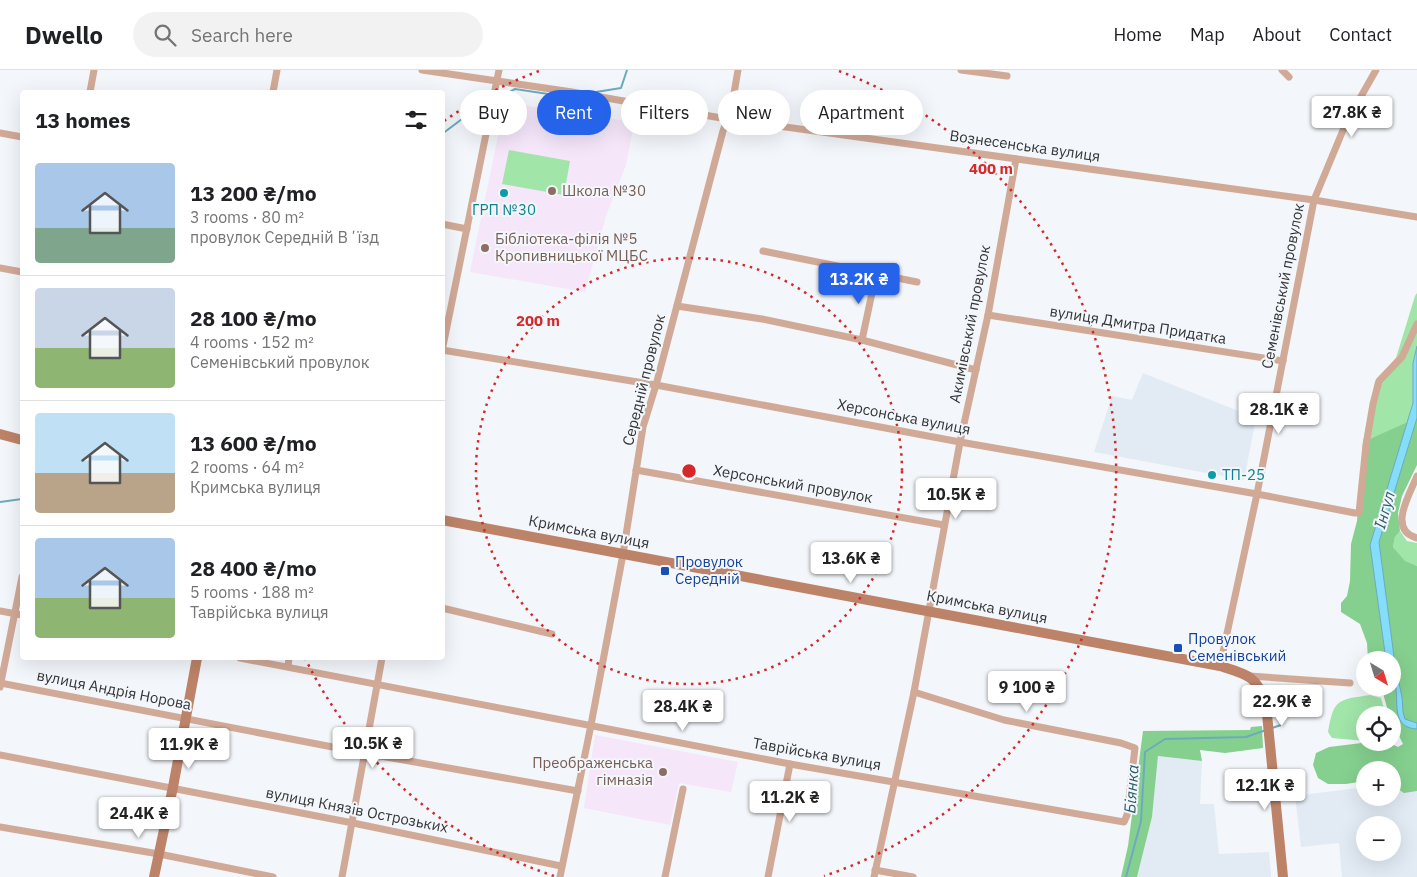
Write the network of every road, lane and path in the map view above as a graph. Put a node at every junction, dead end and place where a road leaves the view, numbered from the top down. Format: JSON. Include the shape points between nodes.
{"nodes":[{"id":1,"x":94,"y":70,"type":"edge"},
{"id":2,"x":277,"y":70,"type":"edge"},
{"id":3,"x":422,"y":70,"type":"edge"},
{"id":4,"x":499,"y":70,"type":"edge"},
{"id":5,"x":738,"y":70,"type":"edge"},
{"id":6,"x":961,"y":70,"type":"edge"},
{"id":7,"x":1282,"y":70,"type":"edge"},
{"id":8,"x":1372,"y":72,"type":"edge"},
{"id":9,"x":1007,"y":76,"type":"dead end"},
{"id":10,"x":1289,"y":77,"type":"dead end"},
{"id":11,"x":496,"y":82,"type":"junction"},
{"id":12,"x":90,"y":90,"type":"edge"},
{"id":13,"x":273,"y":90,"type":"edge"},
{"id":14,"x":735,"y":90,"type":"edge"},
{"id":15,"x":718,"y":116,"type":"edge"},
{"id":16,"x":790,"y":127,"type":"edge"},
{"id":17,"x":0,"y":133,"type":"edge"},
{"id":18,"x":722,"y":135,"type":"edge"},
{"id":19,"x":20,"y":137,"type":"edge"},
{"id":20,"x":1016,"y":159,"type":"junction"},
{"id":21,"x":1314,"y":200,"type":"junction"},
{"id":22,"x":1417,"y":217,"type":"edge"},
{"id":23,"x":445,"y":225,"type":"edge"},
{"id":24,"x":467,"y":229,"type":"junction"},
{"id":25,"x":763,"y":251,"type":"dead end"},
{"id":26,"x":0,"y":268,"type":"edge"},
{"id":27,"x":20,"y":272,"type":"edge"},
{"id":28,"x":876,"y":274,"type":"junction"},
{"id":29,"x":917,"y":282,"type":"dead end"},
{"id":30,"x":677,"y":306,"type":"junction"},
{"id":31,"x":988,"y":315,"type":"junction"},
{"id":32,"x":1417,"y":324,"type":"edge"},
{"id":33,"x":445,"y":335,"type":"edge"},
{"id":34,"x":862,"y":340,"type":"junction"},
{"id":35,"x":445,"y":350,"type":"edge"},
{"id":36,"x":1283,"y":361,"type":"junction"},
{"id":37,"x":976,"y":370,"type":"junction"},
{"id":38,"x":656,"y":385,"type":"junction"},
{"id":39,"x":0,"y":434,"type":"edge"},
{"id":40,"x":20,"y":439,"type":"edge"},
{"id":41,"x":960,"y":442,"type":"junction"},
{"id":42,"x":636,"y":470,"type":"junction"},
{"id":43,"x":1417,"y":478,"type":"edge"},
{"id":44,"x":1257,"y":494,"type":"junction"},
{"id":45,"x":445,"y":521,"type":"edge"},
{"id":46,"x":944,"y":525,"type":"junction"},
{"id":47,"x":1414,"y":537,"type":"edge"},
{"id":48,"x":623,"y":554,"type":"junction"},
{"id":49,"x":20,"y":602,"type":"edge"},
{"id":50,"x":445,"y":609,"type":"edge"},
{"id":51,"x":0,"y":611,"type":"edge"},
{"id":52,"x":929,"y":611,"type":"junction"},
{"id":53,"x":19,"y":615,"type":"edge"},
{"id":54,"x":552,"y":634,"type":"dead end"},
{"id":55,"x":197,"y":660,"type":"edge"},
{"id":56,"x":252,"y":660,"type":"edge"},
{"id":57,"x":289,"y":660,"type":"edge"},
{"id":58,"x":382,"y":660,"type":"edge"},
{"id":59,"x":288,"y":666,"type":"junction"},
{"id":60,"x":1220,"y":666,"type":"junction"},
{"id":61,"x":1250,"y":676,"type":"junction"},
{"id":62,"x":1350,"y":682,"type":"dead end"},
{"id":63,"x":0,"y":684,"type":"edge"},
{"id":64,"x":377,"y":685,"type":"junction"},
{"id":65,"x":914,"y":692,"type":"junction"},
{"id":66,"x":185,"y":718,"type":"junction"},
{"id":67,"x":591,"y":725,"type":"junction"},
{"id":68,"x":364,"y":753,"type":"junction"},
{"id":69,"x":0,"y":755,"type":"edge"},
{"id":70,"x":790,"y":764,"type":"junction"},
{"id":71,"x":894,"y":782,"type":"junction"},
{"id":72,"x":173,"y":787,"type":"junction"},
{"id":73,"x":683,"y":789,"type":"dead end"},
{"id":74,"x":578,"y":790,"type":"junction"},
{"id":75,"x":353,"y":823,"type":"junction"},
{"id":76,"x":0,"y":827,"type":"edge"},
{"id":77,"x":159,"y":854,"type":"junction"},
{"id":78,"x":562,"y":866,"type":"junction"},
{"id":79,"x":874,"y":874,"type":"edge"},
{"id":80,"x":154,"y":877,"type":"edge"},
{"id":81,"x":273,"y":877,"type":"edge"},
{"id":82,"x":342,"y":877,"type":"edge"},
{"id":83,"x":560,"y":877,"type":"edge"},
{"id":84,"x":665,"y":877,"type":"edge"},
{"id":85,"x":768,"y":877,"type":"edge"},
{"id":86,"x":913,"y":877,"type":"edge"},
{"id":87,"x":1283,"y":877,"type":"edge"}],
"edges":[{"from":1,"to":12,"type":"street"},
{"from":2,"to":13,"type":"street"},
{"from":3,"to":11,"type":"street","name":"Вознесенська вулиця"},
{"from":4,"to":11,"type":"street"},
{"from":5,"to":14,"type":"street","name":"Середній провулок"},
{"from":6,"to":9,"type":"street"},
{"from":7,"to":10,"type":"street"},
{"from":8,"to":21,"type":"street","name":"Семенівський провулок","via":[[1346,123]]},
{"from":11,"to":15,"type":"street","name":"Вознесенська вулиця"},
{"from":11,"to":24,"type":"street"},
{"from":16,"to":20,"type":"street","name":"Вознесенська вулиця"},
{"from":17,"to":19,"type":"street"},
{"from":18,"to":30,"type":"street","name":"Середній провулок"},
{"from":20,"to":21,"type":"street","name":"Вознесенська вулиця"},
{"from":20,"to":31,"type":"street","name":"Акимівський провулок"},
{"from":21,"to":22,"type":"street","name":"Вознесенська вулиця"},
{"from":21,"to":36,"type":"street","name":"Семенівський провулок"},
{"from":23,"to":24,"type":"street"},
{"from":24,"to":33,"type":"street"},
{"from":25,"to":28,"type":"street"},
{"from":26,"to":27,"type":"street"},
{"from":28,"to":29,"type":"street"},
{"from":28,"to":34,"type":"street"},
{"from":30,"to":34,"type":"street","via":[[762,319]]},
{"from":30,"to":38,"type":"street","name":"Середній провулок"},
{"from":31,"to":36,"type":"street","name":"вулиця Дмитра Придатка"},
{"from":31,"to":37,"type":"street","name":"Акимівський провулок"},
{"from":32,"to":44,"type":"street","name":"Херсонська вулиця","via":[[1402,357],[1379,381],[1366,444],[1359,513]]},
{"from":34,"to":37,"type":"street"},
{"from":35,"to":38,"type":"street","name":"Херсонська вулиця"},
{"from":36,"to":44,"type":"street","name":"Семенівський провулок"},
{"from":37,"to":41,"type":"street","name":"Акимівський провулок"},
{"from":38,"to":41,"type":"street","name":"Херсонська вулиця"},
{"from":38,"to":42,"type":"street","name":"Середній провулок"},
{"from":39,"to":40,"type":"street"},
{"from":41,"to":44,"type":"street","name":"Херсонська вулиця"},
{"from":41,"to":46,"type":"street","name":"Акимівський провулок"},
{"from":42,"to":46,"type":"street","name":"Херсонський провулок"},
{"from":42,"to":48,"type":"street","name":"Середній провулок"},
{"from":43,"to":47,"type":"street","via":[[1406,500],[1401,526]]},
{"from":44,"to":60,"type":"street","name":"Семенівський провулок"},
{"from":45,"to":48,"type":"street","name":"Кримська вулиця"},
{"from":46,"to":52,"type":"street","name":"Акимівський провулок"},
{"from":48,"to":52,"type":"street","name":"Кримська вулиця"},
{"from":48,"to":67,"type":"street","name":"Середній провулок"},
{"from":49,"to":53,"type":"street"},
{"from":50,"to":54,"type":"street"},
{"from":51,"to":53,"type":"street"},
{"from":52,"to":60,"type":"street","name":"Кримська вулиця"},
{"from":52,"to":65,"type":"street","name":"Акимівський провулок"},
{"from":53,"to":63,"type":"street"},
{"from":55,"to":66,"type":"street"},
{"from":56,"to":59,"type":"street","name":"Таврійська вулиця"},
{"from":57,"to":59,"type":"street"},
{"from":58,"to":64,"type":"street"},
{"from":59,"to":64,"type":"street","name":"Таврійська вулиця"},
{"from":60,"to":61,"type":"street","name":"Кримська вулиця"},
{"from":61,"to":62,"type":"street","name":"Кримська вулиця"},
{"from":61,"to":87,"type":"street","via":[[1263,693],[1268,713]]},
{"from":63,"to":66,"type":"street","name":"вулиця Андрія Норова"},
{"from":64,"to":67,"type":"street","name":"Таврійська вулиця"},
{"from":64,"to":68,"type":"street"},
{"from":65,"to":71,"type":"street","name":"Акимівський провулок"},
{"from":65,"to":71,"type":"street","name":"Таврійська вулиця","via":[[1004,720],[1135,748],[1127,815],[1124,822]]},
{"from":66,"to":68,"type":"street","name":"вулиця Андрія Норова"},
{"from":66,"to":72,"type":"street"},
{"from":67,"to":70,"type":"street","name":"Таврійська вулиця"},
{"from":67,"to":74,"type":"street","name":"Середній провулок"},
{"from":68,"to":74,"type":"street","name":"вулиця Андрія Норова"},
{"from":68,"to":75,"type":"street"},
{"from":69,"to":72,"type":"street","name":"вулиця Князів Острозьких"},
{"from":70,"to":71,"type":"street","name":"Таврійська вулиця"},
{"from":70,"to":85,"type":"street"},
{"from":71,"to":79,"type":"street","name":"Акимівський провулок"},
{"from":72,"to":75,"type":"street","name":"вулиця Князів Острозьких"},
{"from":72,"to":77,"type":"street"},
{"from":73,"to":84,"type":"street"},
{"from":74,"to":78,"type":"street","name":"Середній провулок"},
{"from":75,"to":78,"type":"street","name":"вулиця Князів Острозьких"},
{"from":75,"to":82,"type":"street"},
{"from":76,"to":77,"type":"street"},
{"from":77,"to":80,"type":"street"},
{"from":77,"to":81,"type":"street"},
{"from":78,"to":83,"type":"street","name":"Середній провулок"},
{"from":79,"to":86,"type":"street"}]}
